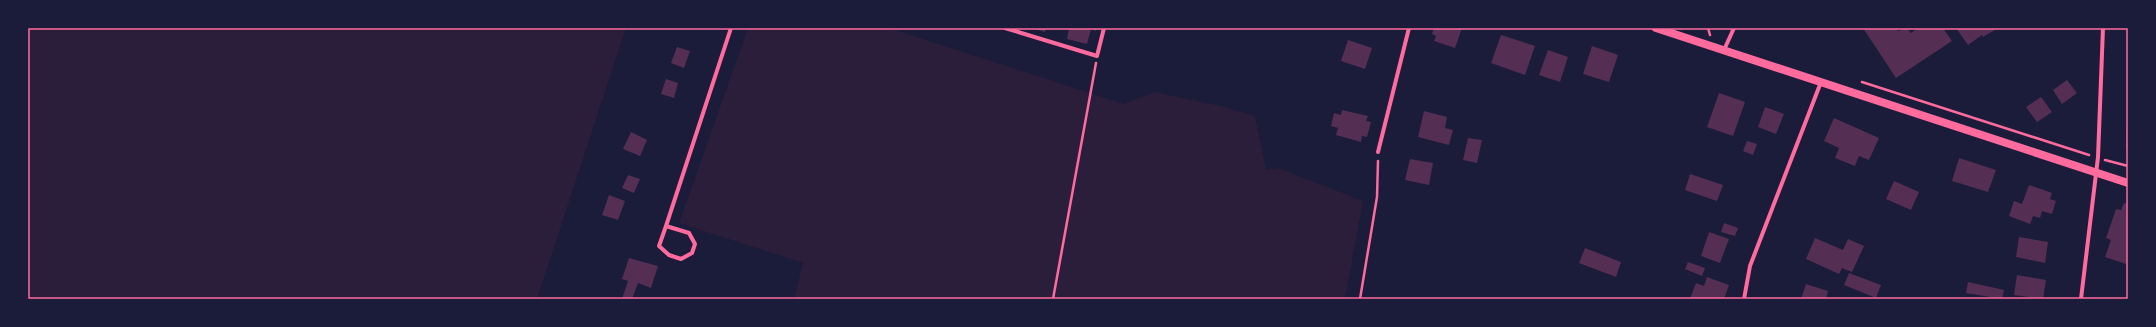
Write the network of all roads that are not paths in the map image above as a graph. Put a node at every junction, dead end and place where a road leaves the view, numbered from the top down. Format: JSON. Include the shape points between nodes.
{"nodes":[{"id":1,"x":731,"y":28,"type":"edge"},
{"id":2,"x":1005,"y":28,"type":"edge"},
{"id":3,"x":1104,"y":28,"type":"edge"},
{"id":4,"x":1409,"y":28,"type":"edge"},
{"id":5,"x":1656,"y":28,"type":"edge"},
{"id":6,"x":1734,"y":28,"type":"edge"},
{"id":7,"x":2103,"y":28,"type":"edge"},
{"id":8,"x":1724,"y":50,"type":"junction"},
{"id":9,"x":1821,"y":81,"type":"junction"},
{"id":10,"x":1378,"y":152,"type":"road end"},
{"id":11,"x":2095,"y":172,"type":"junction"},
{"id":12,"x":2128,"y":183,"type":"edge"},
{"id":13,"x":666,"y":226,"type":"junction"},
{"id":14,"x":1744,"y":299,"type":"edge"},
{"id":15,"x":2081,"y":299,"type":"edge"}],
"edges":[{"from":1,"to":13,"type":"street"},
{"from":2,"to":3,"type":"street","via":[[1097,56]]},
{"from":4,"to":10,"type":"street"},
{"from":5,"to":8,"type":"main road"},
{"from":6,"to":8,"type":"street"},
{"from":7,"to":11,"type":"street","via":[[2098,158]]},
{"from":8,"to":9,"type":"main road"},
{"from":9,"to":11,"type":"main road"},
{"from":9,"to":14,"type":"street","via":[[1750,266]]},
{"from":11,"to":12,"type":"main road"},
{"from":11,"to":15,"type":"street"},
{"from":13,"to":13,"type":"street","via":[[659,246],[669,255],[681,259],[692,253],[694,244],[689,233]]}]}
